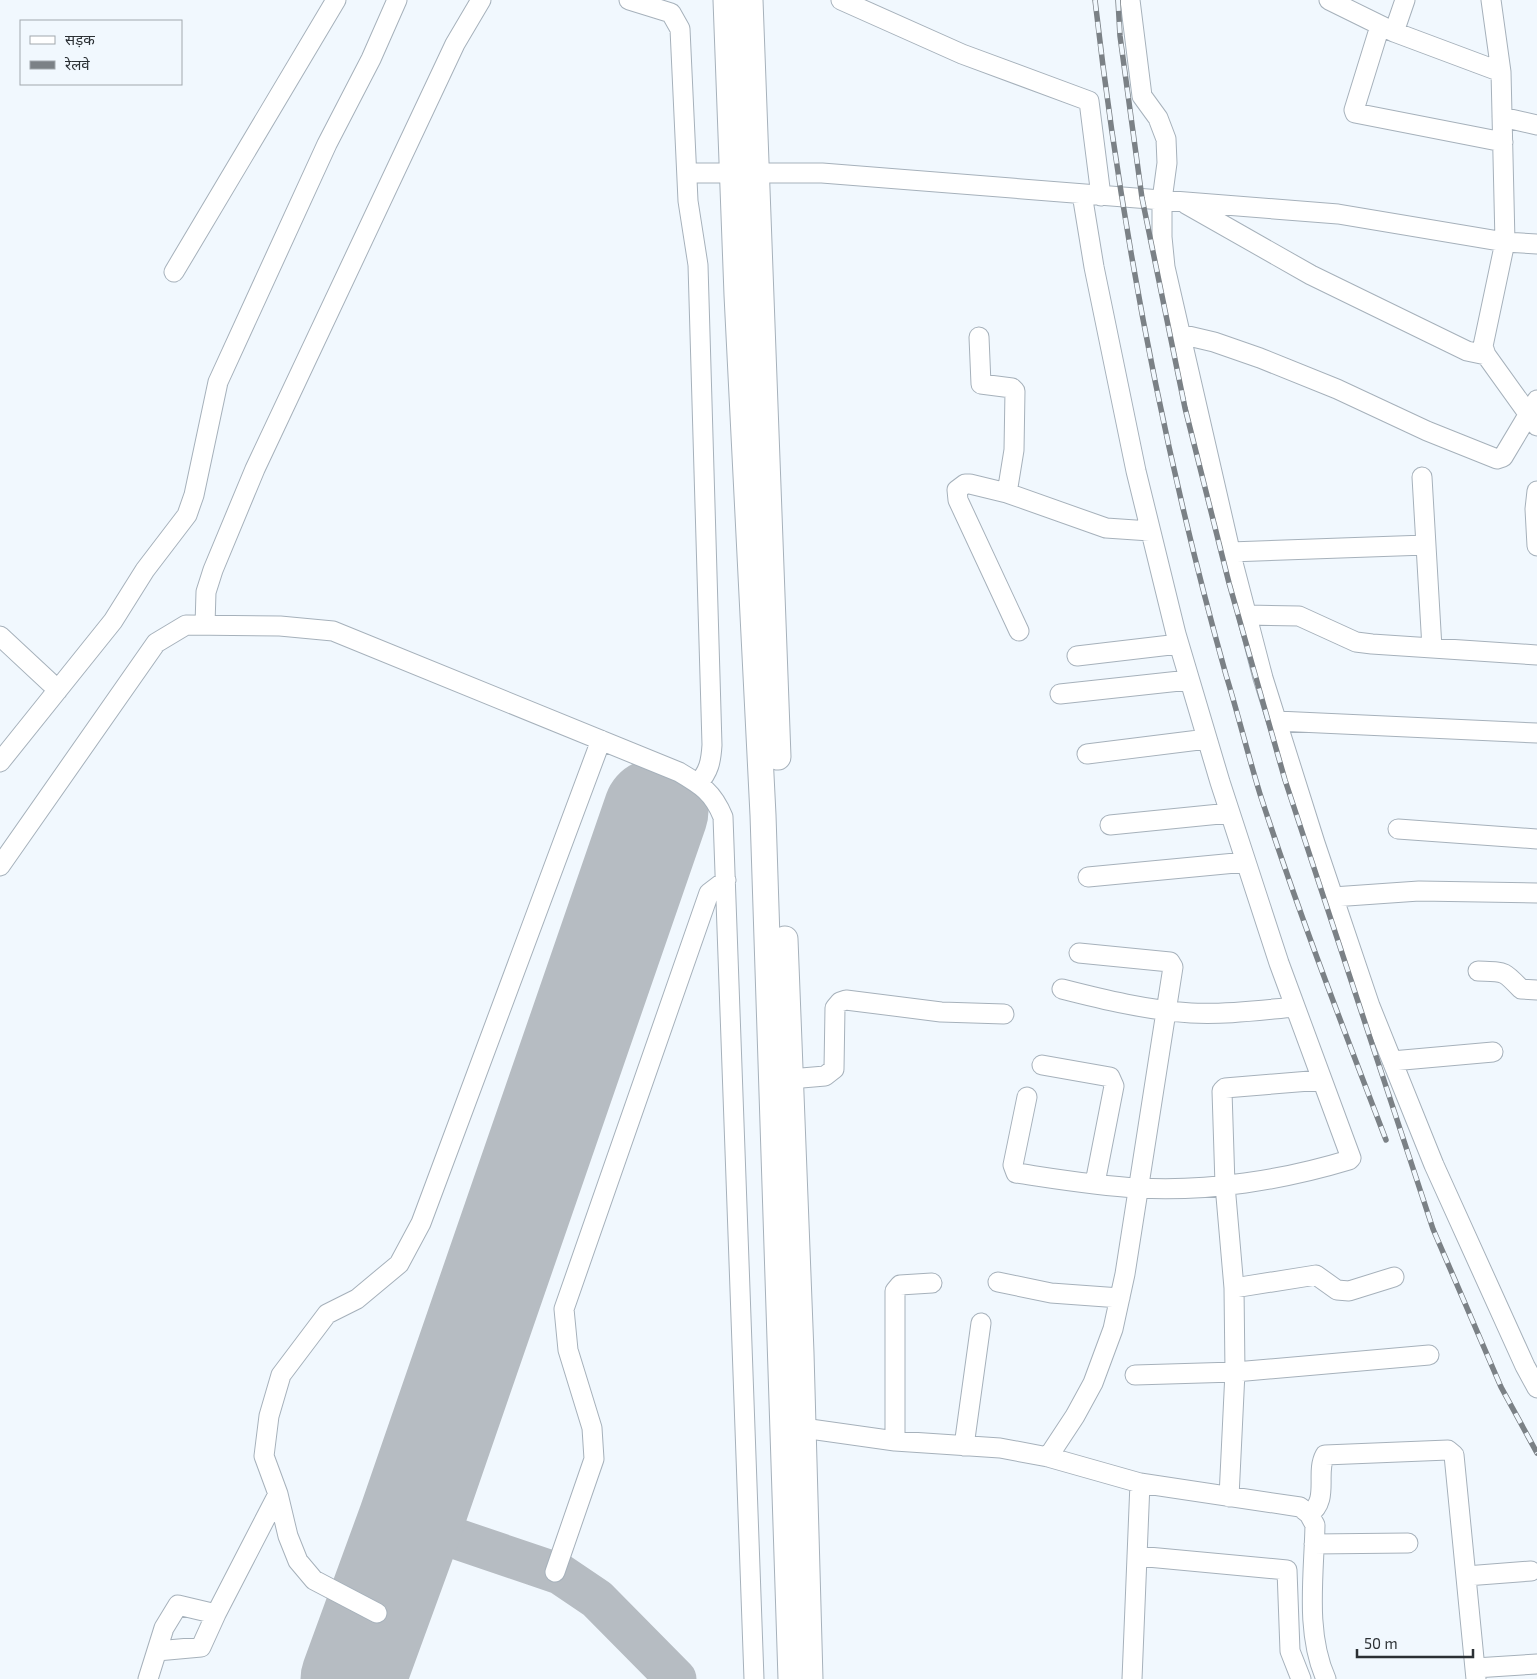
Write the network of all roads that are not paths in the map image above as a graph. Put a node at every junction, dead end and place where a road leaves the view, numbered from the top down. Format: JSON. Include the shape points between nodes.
{"nodes":[{"id":1,"x":336,"y":0,"type":"edge"},
{"id":2,"x":397,"y":0,"type":"edge"},
{"id":3,"x":481,"y":0,"type":"edge"},
{"id":4,"x":628,"y":0,"type":"edge"},
{"id":5,"x":726,"y":0,"type":"edge"},
{"id":6,"x":750,"y":0,"type":"edge"},
{"id":7,"x":841,"y":0,"type":"edge"},
{"id":8,"x":1130,"y":0,"type":"edge"},
{"id":9,"x":1405,"y":0,"type":"edge"},
{"id":10,"x":1491,"y":0,"type":"edge"},
{"id":11,"x":1337,"y":2,"type":"edge"},
{"id":12,"x":1387,"y":29,"type":"junction"},
{"id":13,"x":1501,"y":72,"type":"junction"},
{"id":14,"x":1502,"y":118,"type":"junction"},
{"id":15,"x":1537,"y":125,"type":"edge"},
{"id":16,"x":1503,"y":142,"type":"junction"},
{"id":17,"x":687,"y":173,"type":"junction"},
{"id":18,"x":744,"y":174,"type":"junction"},
{"id":19,"x":1082,"y":194,"type":"junction"},
{"id":20,"x":1101,"y":196,"type":"junction"},
{"id":21,"x":1162,"y":200,"type":"junction"},
{"id":22,"x":1182,"y":201,"type":"junction"},
{"id":23,"x":1505,"y":242,"type":"junction"},
{"id":24,"x":1537,"y":244,"type":"edge"},
{"id":25,"x":174,"y":272,"type":"dead end"},
{"id":26,"x":1180,"y":334,"type":"junction"},
{"id":27,"x":979,"y":337,"type":"dead end"},
{"id":28,"x":1486,"y":356,"type":"junction"},
{"id":29,"x":1534,"y":414,"type":"edge"},
{"id":30,"x":1422,"y":477,"type":"dead end"},
{"id":31,"x":1537,"y":491,"type":"edge"},
{"id":32,"x":1007,"y":493,"type":"junction"},
{"id":33,"x":1150,"y":531,"type":"junction"},
{"id":34,"x":1426,"y":545,"type":"junction"},
{"id":35,"x":1537,"y":546,"type":"edge"},
{"id":36,"x":1230,"y":552,"type":"junction"},
{"id":37,"x":1247,"y":615,"type":"junction"},
{"id":38,"x":205,"y":625,"type":"junction"},
{"id":39,"x":1019,"y":631,"type":"dead end"},
{"id":40,"x":0,"y":636,"type":"edge"},
{"id":41,"x":1179,"y":644,"type":"junction"},
{"id":42,"x":1432,"y":648,"type":"junction"},
{"id":43,"x":1537,"y":655,"type":"edge"},
{"id":44,"x":1077,"y":656,"type":"dead end"},
{"id":45,"x":1189,"y":680,"type":"junction"},
{"id":46,"x":58,"y":690,"type":"junction"},
{"id":47,"x":1060,"y":694,"type":"dead end"},
{"id":48,"x":1277,"y":721,"type":"junction"},
{"id":49,"x":1537,"y":733,"type":"edge"},
{"id":50,"x":1208,"y":739,"type":"junction"},
{"id":51,"x":601,"y":740,"type":"junction"},
{"id":52,"x":1087,"y":754,"type":"dead end"},
{"id":53,"x":0,"y":762,"type":"edge"},
{"id":54,"x":698,"y":783,"type":"junction"},
{"id":55,"x":1230,"y":813,"type":"junction"},
{"id":56,"x":1110,"y":825,"type":"dead end"},
{"id":57,"x":1398,"y":829,"type":"dead end"},
{"id":58,"x":1537,"y":839,"type":"edge"},
{"id":59,"x":1246,"y":862,"type":"junction"},
{"id":60,"x":0,"y":866,"type":"edge"},
{"id":61,"x":1088,"y":877,"type":"dead end"},
{"id":62,"x":726,"y":880,"type":"junction"},
{"id":63,"x":1537,"y":893,"type":"edge"},
{"id":64,"x":1333,"y":897,"type":"junction"},
{"id":65,"x":1079,"y":953,"type":"dead end"},
{"id":66,"x":1478,"y":971,"type":"dead end"},
{"id":67,"x":1062,"y":990,"type":"dead end"},
{"id":68,"x":1537,"y":990,"type":"edge"},
{"id":69,"x":1296,"y":1007,"type":"junction"},
{"id":70,"x":1167,"y":1011,"type":"junction"},
{"id":71,"x":1004,"y":1014,"type":"dead end"},
{"id":72,"x":1493,"y":1052,"type":"dead end"},
{"id":73,"x":1392,"y":1060,"type":"junction"},
{"id":74,"x":1042,"y":1065,"type":"dead end"},
{"id":75,"x":790,"y":1079,"type":"junction"},
{"id":76,"x":1322,"y":1080,"type":"junction"},
{"id":77,"x":1027,"y":1097,"type":"dead end"},
{"id":78,"x":1095,"y":1183,"type":"junction"},
{"id":79,"x":1225,"y":1185,"type":"junction"},
{"id":80,"x":1138,"y":1188,"type":"junction"},
{"id":81,"x":1394,"y":1277,"type":"dead end"},
{"id":82,"x":998,"y":1282,"type":"dead end"},
{"id":83,"x":932,"y":1283,"type":"dead end"},
{"id":84,"x":1234,"y":1288,"type":"junction"},
{"id":85,"x":1120,"y":1298,"type":"junction"},
{"id":86,"x":981,"y":1323,"type":"dead end"},
{"id":87,"x":1429,"y":1355,"type":"dead end"},
{"id":88,"x":1235,"y":1372,"type":"junction"},
{"id":89,"x":1135,"y":1376,"type":"dead end"},
{"id":90,"x":1537,"y":1388,"type":"edge"},
{"id":91,"x":793,"y":1423,"type":"junction"},
{"id":92,"x":895,"y":1441,"type":"junction"},
{"id":93,"x":964,"y":1446,"type":"junction"},
{"id":94,"x":1048,"y":1457,"type":"junction"},
{"id":95,"x":1140,"y":1483,"type":"junction"},
{"id":96,"x":278,"y":1494,"type":"junction"},
{"id":97,"x":1229,"y":1497,"type":"junction"},
{"id":98,"x":1309,"y":1514,"type":"junction"},
{"id":99,"x":1408,"y":1543,"type":"dead end"},
{"id":100,"x":1314,"y":1544,"type":"junction"},
{"id":101,"x":1137,"y":1556,"type":"junction"},
{"id":102,"x":1531,"y":1571,"type":"dead end"},
{"id":103,"x":554,"y":1572,"type":"dead end"},
{"id":104,"x":1466,"y":1576,"type":"junction"},
{"id":105,"x":377,"y":1612,"type":"dead end"},
{"id":106,"x":216,"y":1614,"type":"junction"},
{"id":107,"x":157,"y":1651,"type":"junction"},
{"id":108,"x":1537,"y":1664,"type":"edge"},
{"id":109,"x":1476,"y":1673,"type":"edge"},
{"id":110,"x":148,"y":1679,"type":"edge"},
{"id":111,"x":754,"y":1679,"type":"edge"},
{"id":112,"x":791,"y":1679,"type":"edge"},
{"id":113,"x":810,"y":1679,"type":"edge"},
{"id":114,"x":1132,"y":1679,"type":"edge"},
{"id":115,"x":1301,"y":1679,"type":"edge"},
{"id":116,"x":1326,"y":1679,"type":"edge"}],
"edges":[{"from":1,"to":25,"type":"street"},
{"from":2,"to":46,"type":"street","via":[[218,382],[187,515],[145,570],[113,621]]},
{"from":3,"to":38,"type":"street","via":[[455,44],[255,469],[213,570],[206,592]]},
{"from":4,"to":17,"type":"street","via":[[670,13],[680,29]]},
{"from":5,"to":18,"type":"main road"},
{"from":6,"to":18,"type":"main road"},
{"from":7,"to":20,"type":"street","via":[[962,54],[1089,101]]},
{"from":8,"to":21,"type":"street","via":[[1142,96],[1158,118],[1166,139],[1168,163]]},
{"from":9,"to":12,"type":"street"},
{"from":10,"to":13,"type":"street"},
{"from":11,"to":12,"type":"street"},
{"from":12,"to":13,"type":"street"},
{"from":12,"to":16,"type":"street","via":[[1355,113]]},
{"from":13,"to":14,"type":"street"},
{"from":14,"to":15,"type":"street"},
{"from":14,"to":16,"type":"street"},
{"from":16,"to":23,"type":"street"},
{"from":17,"to":18,"type":"street"},
{"from":17,"to":54,"type":"street","via":[[698,265],[712,745],[711,761]]},
{"from":18,"to":19,"type":"street","via":[[822,174]]},
{"from":18,"to":75,"type":"main road"},
{"from":18,"to":91,"type":"main road","via":[[762,797]]},
{"from":19,"to":20,"type":"street"},
{"from":19,"to":33,"type":"street","via":[[1094,267]]},
{"from":20,"to":21,"type":"street"},
{"from":21,"to":22,"type":"street"},
{"from":21,"to":26,"type":"street","via":[[1165,267]]},
{"from":22,"to":23,"type":"street","via":[[1338,214]]},
{"from":22,"to":28,"type":"street","via":[[1311,275],[1467,351]]},
{"from":23,"to":24,"type":"street"},
{"from":23,"to":28,"type":"street","via":[[1483,346]]},
{"from":26,"to":29,"type":"street","via":[[1260,358],[1497,460],[1503,457]]},
{"from":26,"to":36,"type":"street"},
{"from":27,"to":32,"type":"street","via":[[981,384],[1015,391],[1014,450]]},
{"from":28,"to":29,"type":"street"},
{"from":30,"to":34,"type":"street"},
{"from":31,"to":35,"type":"street"},
{"from":32,"to":33,"type":"street","via":[[1106,528]]},
{"from":32,"to":39,"type":"street","via":[[970,484],[960,487],[956,494]]},
{"from":33,"to":41,"type":"street"},
{"from":34,"to":36,"type":"street"},
{"from":34,"to":42,"type":"street"},
{"from":36,"to":37,"type":"street"},
{"from":37,"to":42,"type":"street","via":[[1300,616],[1356,642]]},
{"from":37,"to":48,"type":"street"},
{"from":38,"to":51,"type":"street","via":[[280,626],[333,631]]},
{"from":38,"to":60,"type":"street","via":[[186,625],[156,643]]},
{"from":40,"to":46,"type":"street"},
{"from":41,"to":44,"type":"street"},
{"from":41,"to":45,"type":"street"},
{"from":42,"to":43,"type":"street"},
{"from":45,"to":47,"type":"street"},
{"from":45,"to":50,"type":"street"},
{"from":46,"to":53,"type":"street"},
{"from":48,"to":49,"type":"street"},
{"from":48,"to":64,"type":"street"},
{"from":50,"to":52,"type":"street"},
{"from":50,"to":55,"type":"street"},
{"from":51,"to":54,"type":"street"},
{"from":51,"to":96,"type":"street","via":[[421,1223],[400,1264],[357,1299],[327,1314],[280,1375],[269,1416],[264,1456]]},
{"from":54,"to":62,"type":"street","via":[[717,803],[723,818]]},
{"from":55,"to":56,"type":"street"},
{"from":55,"to":59,"type":"street"},
{"from":57,"to":58,"type":"street"},
{"from":59,"to":61,"type":"street"},
{"from":59,"to":69,"type":"street"},
{"from":62,"to":103,"type":"street","via":[[709,892],[564,1309],[568,1350],[592,1428],[594,1459]]},
{"from":62,"to":111,"type":"street"},
{"from":63,"to":64,"type":"street","via":[[1419,891]]},
{"from":64,"to":73,"type":"street"},
{"from":65,"to":70,"type":"street","via":[[1170,962],[1173,967]]},
{"from":66,"to":68,"type":"street","via":[[1504,972],[1521,989]]},
{"from":67,"to":70,"type":"street"},
{"from":69,"to":70,"type":"street","via":[[1202,1013]]},
{"from":69,"to":76,"type":"street"},
{"from":70,"to":80,"type":"street"},
{"from":71,"to":75,"type":"street","via":[[941,1012],[846,1000],[835,1008],[834,1069],[825,1076]]},
{"from":72,"to":73,"type":"street"},
{"from":73,"to":90,"type":"street","via":[[1434,1165]]},
{"from":74,"to":78,"type":"street","via":[[1110,1077],[1113,1081]]},
{"from":75,"to":91,"type":"main road"},
{"from":76,"to":79,"type":"street","via":[[1223,1089]]},
{"from":76,"to":79,"type":"street","via":[[1351,1155],[1349,1160],[1308,1173]]},
{"from":77,"to":78,"type":"street","via":[[1016,1173]]},
{"from":78,"to":80,"type":"street"},
{"from":79,"to":80,"type":"street"},
{"from":79,"to":84,"type":"street"},
{"from":80,"to":85,"type":"street"},
{"from":81,"to":84,"type":"street","via":[[1349,1291],[1337,1290],[1316,1275]]},
{"from":82,"to":85,"type":"street","via":[[1051,1293]]},
{"from":83,"to":92,"type":"street","via":[[900,1285],[895,1291]]},
{"from":84,"to":88,"type":"street"},
{"from":85,"to":94,"type":"street","via":[[1110,1339],[1092,1383]]},
{"from":86,"to":93,"type":"street"},
{"from":87,"to":88,"type":"street"},
{"from":88,"to":89,"type":"street"},
{"from":88,"to":97,"type":"street"},
{"from":91,"to":92,"type":"street"},
{"from":91,"to":112,"type":"main road"},
{"from":91,"to":113,"type":"main road"},
{"from":92,"to":93,"type":"street"},
{"from":93,"to":94,"type":"street","via":[[1000,1448]]},
{"from":94,"to":95,"type":"street"},
{"from":95,"to":97,"type":"street"},
{"from":95,"to":101,"type":"street"},
{"from":96,"to":105,"type":"street","via":[[288,1536],[298,1561],[308,1574]]},
{"from":96,"to":106,"type":"street"},
{"from":97,"to":98,"type":"street","via":[[1300,1507]]},
{"from":98,"to":100,"type":"street","via":[[1315,1524]]},
{"from":98,"to":104,"type":"street","via":[[1320,1500],[1325,1455],[1448,1450],[1454,1455]]},
{"from":99,"to":100,"type":"street"},
{"from":100,"to":116,"type":"street","via":[[1314,1630],[1316,1651]]},
{"from":101,"to":114,"type":"street"},
{"from":101,"to":115,"type":"street","via":[[1286,1570],[1290,1650]]},
{"from":102,"to":104,"type":"street"},
{"from":104,"to":109,"type":"street"},
{"from":106,"to":107,"type":"street","via":[[201,1647]]},
{"from":106,"to":107,"type":"street","via":[[178,1605],[164,1628]]},
{"from":107,"to":110,"type":"street"},
{"from":108,"to":109,"type":"street"}]}
